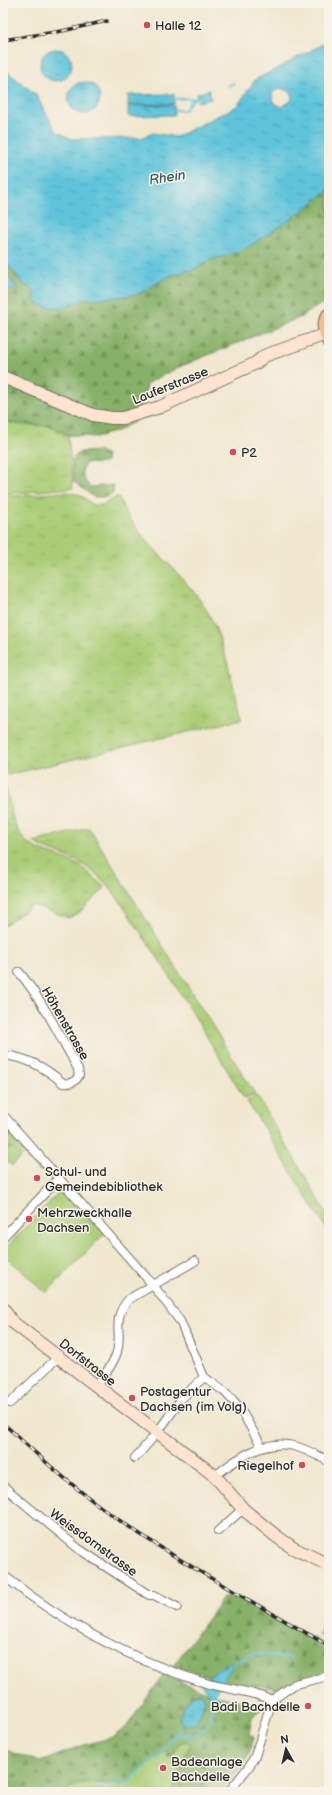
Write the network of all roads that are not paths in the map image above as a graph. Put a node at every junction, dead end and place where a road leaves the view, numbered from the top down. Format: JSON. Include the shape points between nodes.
{"nodes":[{"id":1,"x":329,"y":316,"type":"edge"},
{"id":2,"x":328,"y":336,"type":"edge"},
{"id":3,"x":3,"y":377,"type":"edge"},
{"id":4,"x":19,"y":972,"type":"dead end"},
{"id":5,"x":3,"y":1055,"type":"edge"},
{"id":6,"x":3,"y":1115,"type":"edge"},
{"id":7,"x":59,"y":1178,"type":"junction"},
{"id":8,"x":3,"y":1237,"type":"edge"},
{"id":9,"x":195,"y":1261,"type":"dead end"},
{"id":10,"x":154,"y":1285,"type":"junction"},
{"id":11,"x":3,"y":1308,"type":"edge"},
{"id":12,"x":7,"y":1319,"type":"edge"},
{"id":13,"x":58,"y":1357,"type":"junction"},
{"id":14,"x":204,"y":1377,"type":"junction"},
{"id":15,"x":96,"y":1387,"type":"junction"},
{"id":16,"x":10,"y":1404,"type":"dead end"},
{"id":17,"x":157,"y":1433,"type":"junction"},
{"id":18,"x":262,"y":1447,"type":"junction"},
{"id":19,"x":135,"y":1458,"type":"dead end"},
{"id":20,"x":329,"y":1461,"type":"edge"},
{"id":21,"x":215,"y":1476,"type":"junction"},
{"id":22,"x":3,"y":1486,"type":"edge"},
{"id":23,"x":243,"y":1509,"type":"junction"},
{"id":24,"x":218,"y":1531,"type":"dead end"},
{"id":25,"x":329,"y":1565,"type":"edge"},
{"id":26,"x":3,"y":1575,"type":"edge"},
{"id":27,"x":177,"y":1607,"type":"dead end"},
{"id":28,"x":329,"y":1676,"type":"edge"},
{"id":29,"x":272,"y":1700,"type":"junction"},
{"id":30,"x":229,"y":1792,"type":"edge"}],
"edges":[{"from":1,"to":2,"type":"highway","via":[[325,323]]},
{"from":2,"to":3,"type":"street","name":"Lauferstrasse","via":[[264,356],[256,363],[160,407],[123,418],[93,415]]},
{"from":4,"to":5,"type":"street","name":"Höhenstrasse","via":[[44,1008],[79,1075],[69,1084],[63,1083],[35,1063]]},
{"from":6,"to":7,"type":"street"},
{"from":7,"to":8,"type":"street"},
{"from":7,"to":10,"type":"street"},
{"from":9,"to":10,"type":"street"},
{"from":10,"to":14,"type":"street","via":[[180,1321]]},
{"from":10,"to":15,"type":"street","via":[[129,1299],[120,1310],[116,1354]]},
{"from":11,"to":12,"type":"street","name":"Dorfstrasse"},
{"from":12,"to":13,"type":"street","name":"Dorfstrasse"},
{"from":13,"to":15,"type":"street","name":"Dorfstrasse"},
{"from":13,"to":16,"type":"street"},
{"from":14,"to":17,"type":"street","via":[[182,1398]]},
{"from":14,"to":18,"type":"street","via":[[226,1392],[239,1407]]},
{"from":15,"to":17,"type":"street","name":"Dorfstrasse"},
{"from":17,"to":19,"type":"street"},
{"from":17,"to":21,"type":"street","name":"Dorfstrasse"},
{"from":18,"to":20,"type":"street","via":[[293,1446]]},
{"from":18,"to":21,"type":"street","via":[[237,1459]]},
{"from":21,"to":23,"type":"street","name":"Dorfstrasse"},
{"from":22,"to":27,"type":"street","name":"Weissdornstrasse","via":[[79,1550],[149,1595]]},
{"from":23,"to":24,"type":"street"},
{"from":23,"to":25,"type":"street","name":"Dorfstrasse","via":[[293,1548]]},
{"from":26,"to":29,"type":"street","via":[[48,1609],[118,1650],[223,1688],[258,1694]]},
{"from":28,"to":29,"type":"street","via":[[295,1684]]},
{"from":29,"to":30,"type":"street","via":[[255,1756]]}]}
